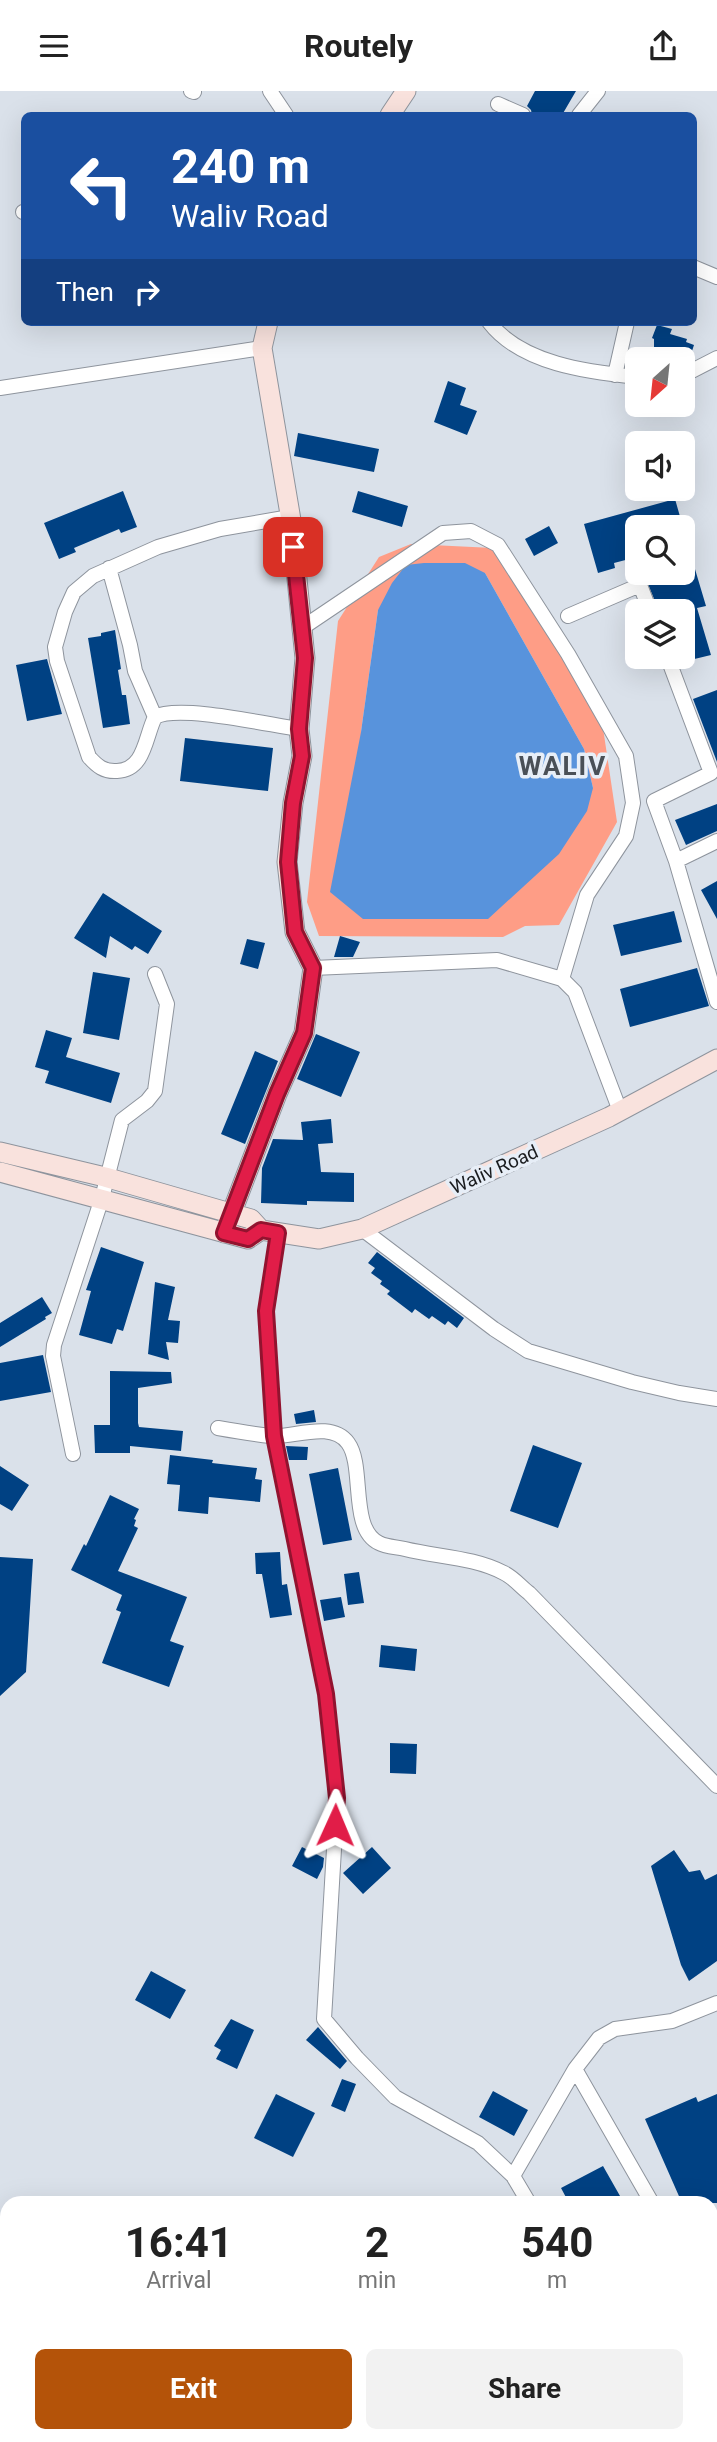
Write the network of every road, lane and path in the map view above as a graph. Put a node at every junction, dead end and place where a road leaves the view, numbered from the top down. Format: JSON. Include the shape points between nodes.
{"nodes":[{"id":1,"x":270,"y":91,"type":"edge"},
{"id":2,"x":406,"y":91,"type":"edge"},
{"id":3,"x":598,"y":91,"type":"edge"},
{"id":4,"x":498,"y":104,"type":"dead end"},
{"id":5,"x":284,"y":112,"type":"edge"},
{"id":6,"x":392,"y":112,"type":"edge"},
{"id":7,"x":516,"y":112,"type":"edge"},
{"id":8,"x":581,"y":112,"type":"edge"},
{"id":9,"x":697,"y":269,"type":"edge"},
{"id":10,"x":717,"y":277,"type":"edge"},
{"id":11,"x":267,"y":326,"type":"edge"},
{"id":12,"x":492,"y":326,"type":"edge"},
{"id":13,"x":626,"y":326,"type":"edge"},
{"id":14,"x":262,"y":348,"type":"junction"},
{"id":15,"x":717,"y":358,"type":"edge"},
{"id":16,"x":695,"y":369,"type":"edge"},
{"id":17,"x":615,"y":375,"type":"junction"},
{"id":18,"x":625,"y":376,"type":"edge"},
{"id":19,"x":0,"y":388,"type":"edge"},
{"id":20,"x":290,"y":517,"type":"junction"},
{"id":21,"x":109,"y":568,"type":"junction"},
{"id":22,"x":645,"y":599,"type":"edge"},
{"id":23,"x":568,"y":616,"type":"dead end"},
{"id":24,"x":302,"y":628,"type":"junction"},
{"id":25,"x":672,"y":669,"type":"edge"},
{"id":26,"x":155,"y":717,"type":"junction"},
{"id":27,"x":299,"y":729,"type":"junction"},
{"id":28,"x":717,"y":841,"type":"edge"},
{"id":29,"x":676,"y":861,"type":"junction"},
{"id":30,"x":313,"y":968,"type":"junction"},
{"id":31,"x":155,"y":974,"type":"dead end"},
{"id":32,"x":562,"y":979,"type":"junction"},
{"id":33,"x":717,"y":1002,"type":"edge"},
{"id":34,"x":717,"y":1059,"type":"edge"},
{"id":35,"x":620,"y":1111,"type":"junction"},
{"id":36,"x":0,"y":1152,"type":"edge"},
{"id":37,"x":0,"y":1172,"type":"edge"},
{"id":38,"x":105,"y":1177,"type":"junction"},
{"id":39,"x":102,"y":1198,"type":"junction"},
{"id":40,"x":231,"y":1214,"type":"junction"},
{"id":41,"x":362,"y":1229,"type":"junction"},
{"id":42,"x":270,"y":1232,"type":"junction"},
{"id":43,"x":224,"y":1233,"type":"junction"},
{"id":44,"x":717,"y":1399,"type":"edge"},
{"id":45,"x":218,"y":1428,"type":"dead end"},
{"id":46,"x":274,"y":1436,"type":"junction"},
{"id":47,"x":73,"y":1454,"type":"dead end"},
{"id":48,"x":717,"y":1786,"type":"edge"},
{"id":49,"x":717,"y":2003,"type":"edge"},
{"id":50,"x":575,"y":2069,"type":"junction"},
{"id":51,"x":513,"y":2175,"type":"junction"},
{"id":52,"x":525,"y":2196,"type":"edge"},
{"id":53,"x":648,"y":2196,"type":"edge"}],
"edges":[{"from":1,"to":5,"type":"street"},
{"from":2,"to":6,"type":"main road"},
{"from":3,"to":8,"type":"street"},
{"from":4,"to":7,"type":"street"},
{"from":9,"to":10,"type":"street"},
{"from":11,"to":14,"type":"main road"},
{"from":12,"to":17,"type":"street","via":[[513,344],[547,360]]},
{"from":13,"to":17,"type":"street"},
{"from":14,"to":19,"type":"street"},
{"from":14,"to":20,"type":"main road"},
{"from":15,"to":16,"type":"street"},
{"from":17,"to":18,"type":"street"},
{"from":20,"to":21,"type":"street","via":[[220,529],[158,547]]},
{"from":20,"to":24,"type":"main road"},
{"from":21,"to":26,"type":"street","via":[[135,671]]},
{"from":21,"to":26,"type":"street","via":[[74,592],[55,647],[89,758],[110,771],[134,767]]},
{"from":22,"to":23,"type":"street","via":[[640,585]]},
{"from":24,"to":27,"type":"main road","via":[[305,658]]},
{"from":24,"to":32,"type":"street","via":[[443,533],[471,531],[498,545],[626,756],[633,803],[626,836],[587,895]]},
{"from":25,"to":29,"type":"street","via":[[711,773],[654,801]]},
{"from":26,"to":27,"type":"street","via":[[187,712]]},
{"from":27,"to":30,"type":"main road","via":[[302,756],[288,862],[295,932]]},
{"from":28,"to":29,"type":"street"},
{"from":29,"to":33,"type":"street"},
{"from":30,"to":32,"type":"street","via":[[497,960]]},
{"from":30,"to":40,"type":"main road","via":[[304,1033]]},
{"from":31,"to":38,"type":"street","via":[[167,1004],[155,1091],[122,1120]]},
{"from":32,"to":35,"type":"street","via":[[575,992]]},
{"from":34,"to":35,"type":"main road","name":"Waliv Road"},
{"from":35,"to":41,"type":"main road","name":"Waliv Road"},
{"from":36,"to":38,"type":"main road","name":"Waliv Road"},
{"from":37,"to":39,"type":"main road","name":"Waliv Road"},
{"from":38,"to":39,"type":"street"},
{"from":38,"to":40,"type":"main road","name":"Waliv Road"},
{"from":39,"to":43,"type":"main road","name":"Waliv Road"},
{"from":39,"to":47,"type":"street","via":[[54,1345]]},
{"from":40,"to":42,"type":"main road","name":"Waliv Road","via":[[251,1219]]},
{"from":40,"to":43,"type":"main road"},
{"from":41,"to":42,"type":"main road","name":"Waliv Road","via":[[319,1240]]},
{"from":41,"to":44,"type":"street","via":[[528,1351],[632,1382]]},
{"from":42,"to":43,"type":"main road","name":"Waliv Road","via":[[248,1239]]},
{"from":42,"to":46,"type":"street","via":[[266,1311]]},
{"from":45,"to":46,"type":"street"},
{"from":46,"to":48,"type":"street","via":[[337,1434],[348,1443],[363,1521],[378,1543],[468,1560],[505,1573]]},
{"from":46,"to":51,"type":"street","via":[[326,1694],[337,1798],[324,2019],[395,2097],[478,2143]]},
{"from":49,"to":50,"type":"street","via":[[671,2021],[615,2029],[599,2038]]},
{"from":50,"to":51,"type":"street"},
{"from":50,"to":53,"type":"street"},
{"from":51,"to":52,"type":"street"}]}
